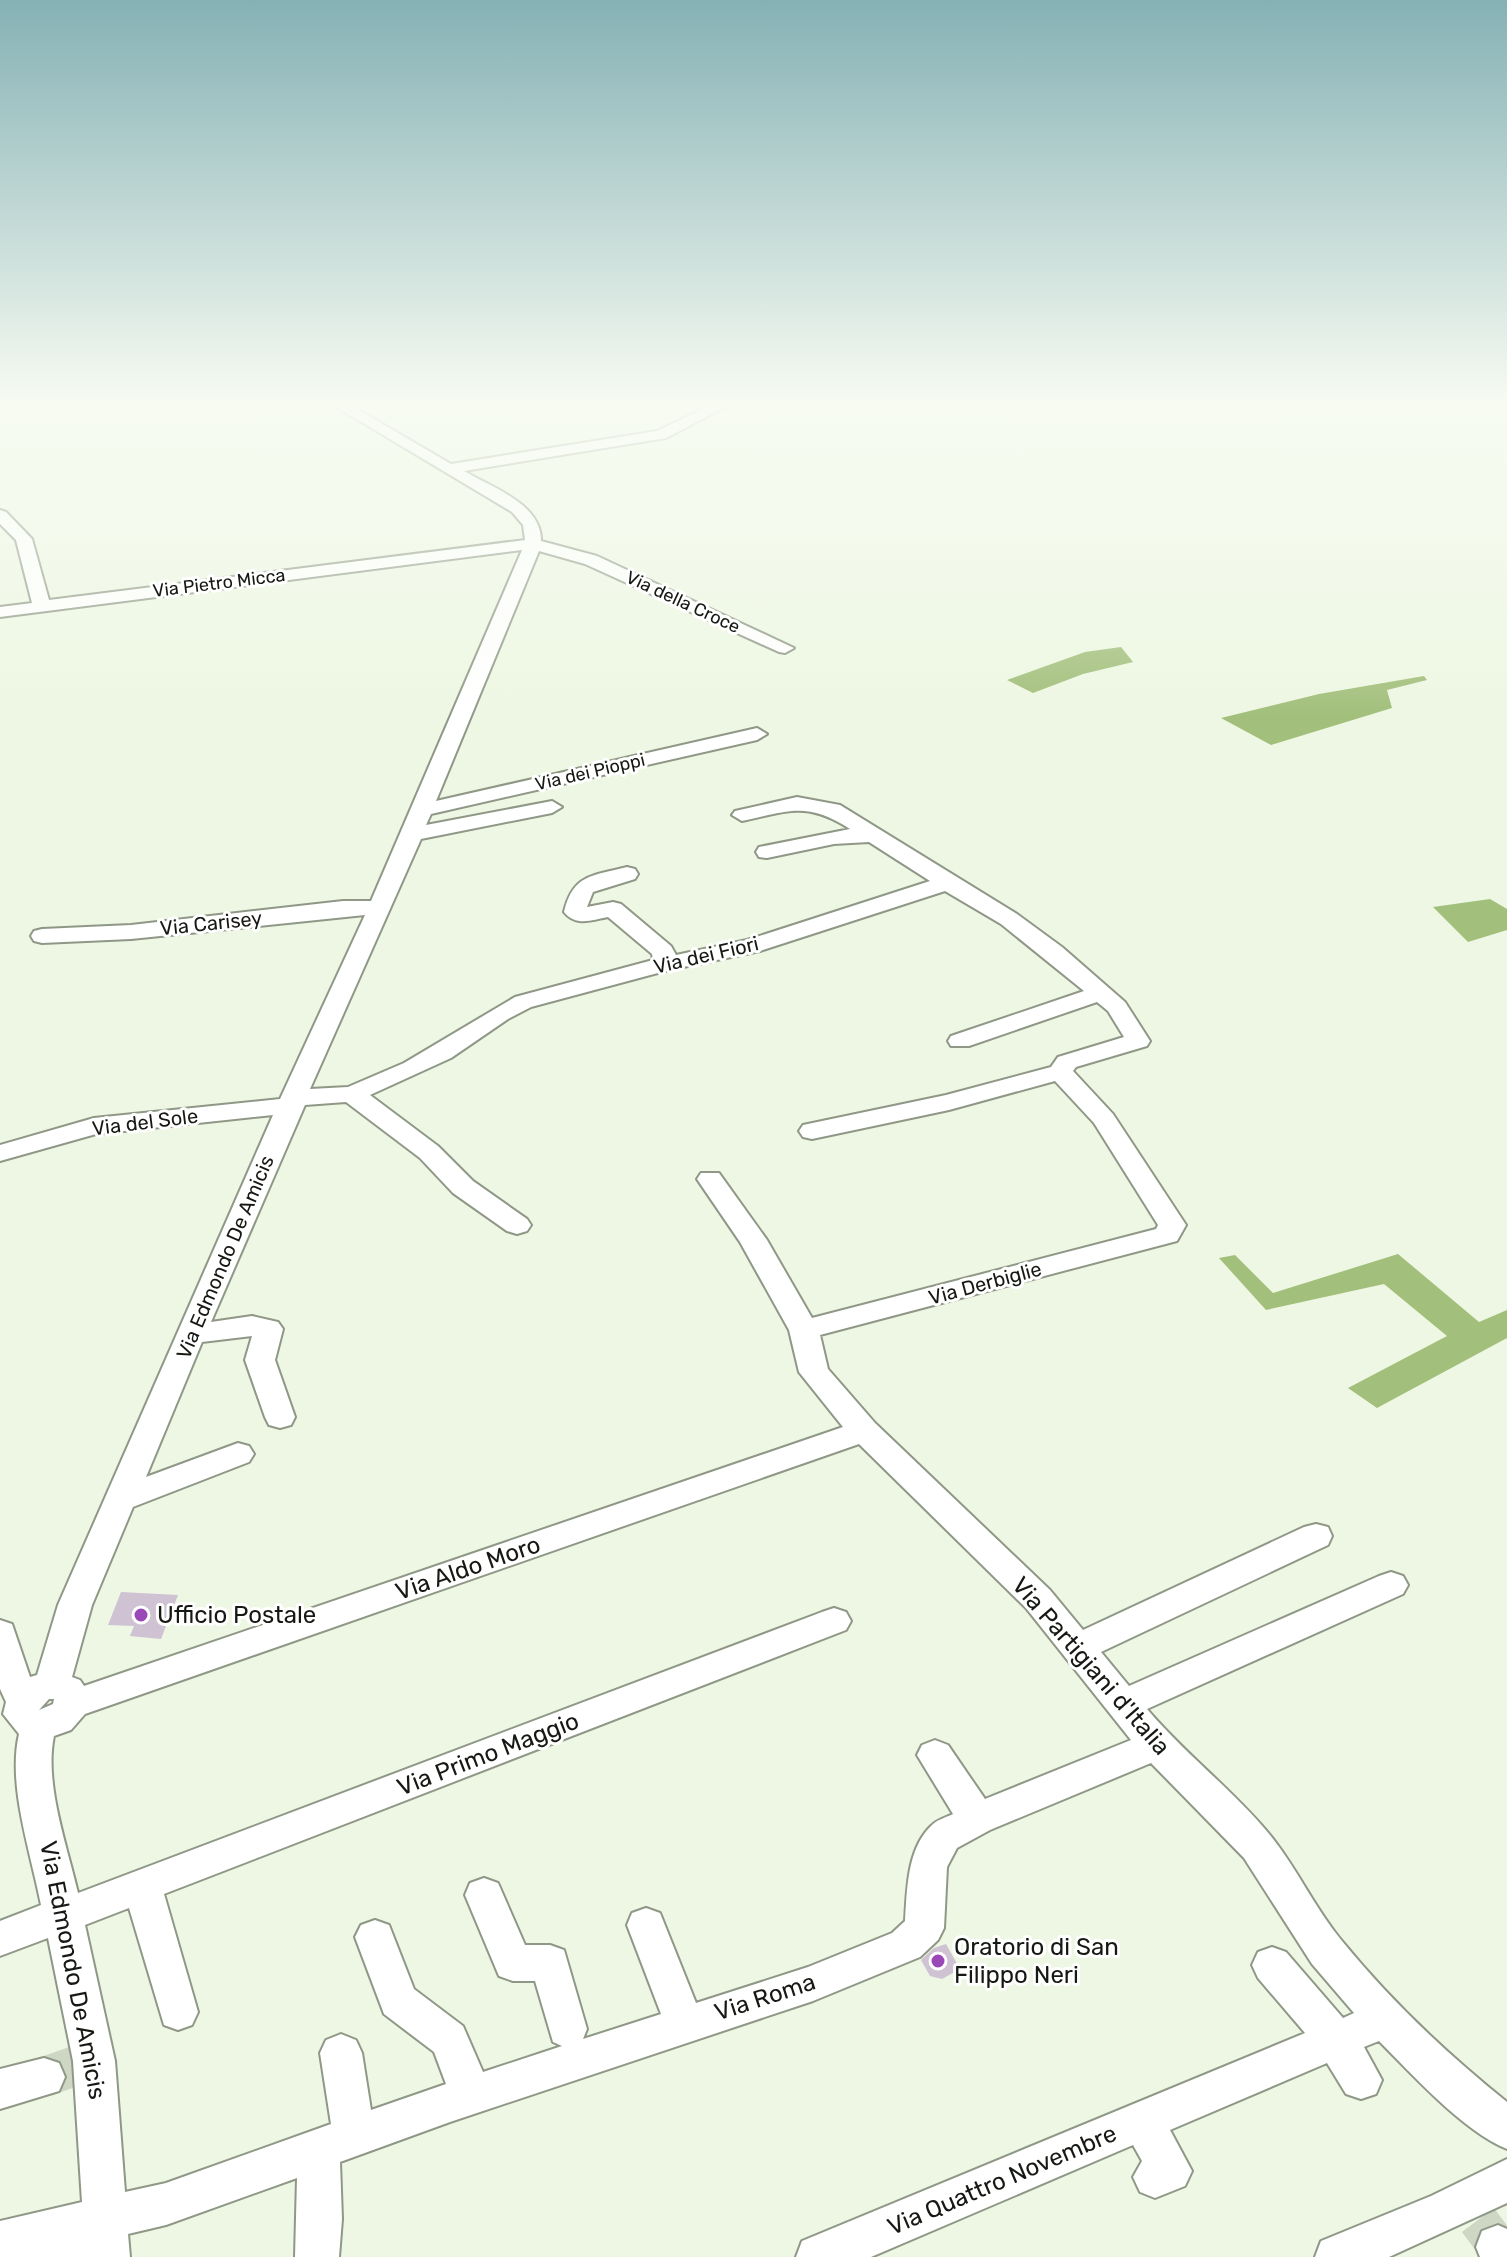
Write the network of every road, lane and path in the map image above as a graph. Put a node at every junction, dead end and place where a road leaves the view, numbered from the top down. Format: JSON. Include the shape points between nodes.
{"nodes":[{"id":1,"x":513,"y":507,"type":"edge"},
{"id":2,"x":1,"y":516,"type":"edge"},
{"id":3,"x":533,"y":544,"type":"junction"},
{"id":4,"x":42,"y":606,"type":"junction"},
{"id":5,"x":0,"y":612,"type":"edge"},
{"id":6,"x":785,"y":648,"type":"dead end"},
{"id":7,"x":757,"y":734,"type":"dead end"},
{"id":8,"x":552,"y":807,"type":"dead end"},
{"id":9,"x":422,"y":808,"type":"junction"},
{"id":10,"x":742,"y":815,"type":"dead end"},
{"id":11,"x":412,"y":834,"type":"junction"},
{"id":12,"x":875,"y":836,"type":"junction"},
{"id":13,"x":767,"y":852,"type":"dead end"},
{"id":14,"x":627,"y":874,"type":"dead end"},
{"id":15,"x":947,"y":883,"type":"junction"},
{"id":16,"x":379,"y":908,"type":"junction"},
{"id":17,"x":42,"y":936,"type":"dead end"},
{"id":18,"x":666,"y":964,"type":"junction"},
{"id":19,"x":1101,"y":993,"type":"junction"},
{"id":20,"x":960,"y":1041,"type":"dead end"},
{"id":21,"x":1060,"y":1072,"type":"junction"},
{"id":22,"x":352,"y":1094,"type":"junction"},
{"id":23,"x":294,"y":1101,"type":"junction"},
{"id":24,"x":812,"y":1131,"type":"dead end"},
{"id":25,"x":0,"y":1153,"type":"edge"},
{"id":26,"x":710,"y":1179,"type":"dead end"},
{"id":27,"x":517,"y":1225,"type":"dead end"},
{"id":28,"x":804,"y":1330,"type":"junction"},
{"id":29,"x":192,"y":1334,"type":"junction"},
{"id":30,"x":280,"y":1417,"type":"dead end"},
{"id":31,"x":864,"y":1431,"type":"junction"},
{"id":32,"x":238,"y":1454,"type":"dead end"},
{"id":33,"x":121,"y":1499,"type":"junction"},
{"id":34,"x":1316,"y":1536,"type":"dead end"},
{"id":35,"x":1391,"y":1585,"type":"dead end"},
{"id":36,"x":834,"y":1621,"type":"dead end"},
{"id":37,"x":0,"y":1633,"type":"edge"},
{"id":38,"x":1078,"y":1648,"type":"junction"},
{"id":39,"x":47,"y":1703,"type":"junction"},
{"id":40,"x":1121,"y":1705,"type":"junction"},
{"id":41,"x":1156,"y":1745,"type":"junction"},
{"id":42,"x":935,"y":1755,"type":"dead end"},
{"id":43,"x":977,"y":1819,"type":"junction"},
{"id":44,"x":142,"y":1886,"type":"junction"},
{"id":45,"x":484,"y":1895,"type":"dead end"},
{"id":46,"x":60,"y":1917,"type":"junction"},
{"id":47,"x":646,"y":1925,"type":"dead end"},
{"id":48,"x":375,"y":1937,"type":"dead end"},
{"id":49,"x":0,"y":1939,"type":"edge"},
{"id":50,"x":1272,"y":1965,"type":"dead end"},
{"id":51,"x":178,"y":2012,"type":"dead end"},
{"id":52,"x":680,"y":2017,"type":"junction"},
{"id":53,"x":1385,"y":2019,"type":"junction"},
{"id":54,"x":1336,"y":2040,"type":"junction"},
{"id":55,"x":572,"y":2049,"type":"junction"},
{"id":56,"x":341,"y":2053,"type":"dead end"},
{"id":57,"x":72,"y":2068,"type":"junction"},
{"id":58,"x":1361,"y":2080,"type":"dead end"},
{"id":59,"x":0,"y":2089,"type":"edge"},
{"id":60,"x":472,"y":2096,"type":"junction"},
{"id":61,"x":1142,"y":2120,"type":"junction"},
{"id":62,"x":1507,"y":2129,"type":"edge"},
{"id":63,"x":336,"y":2142,"type":"junction"},
{"id":64,"x":1155,"y":2177,"type":"dead end"},
{"id":65,"x":1507,"y":2180,"type":"edge"},
{"id":66,"x":1486,"y":2231,"type":"edge"},
{"id":67,"x":106,"y":2237,"type":"edge"},
{"id":68,"x":35,"y":2244,"type":"edge"},
{"id":69,"x":317,"y":2257,"type":"edge"},
{"id":70,"x":818,"y":2257,"type":"edge"},
{"id":71,"x":1337,"y":2257,"type":"edge"}],
"edges":[{"from":1,"to":3,"type":"street","via":[[529,518]]},
{"from":2,"to":4,"type":"street","via":[[24,539]]},
{"from":3,"to":4,"type":"street","name":"Via Pietro Micca"},
{"from":3,"to":6,"type":"street","name":"Via della Croce","via":[[591,560]]},
{"from":3,"to":9,"type":"street","name":"Via Edmondo De Amicis"},
{"from":4,"to":5,"type":"street","name":"Via Pietro Micca"},
{"from":7,"to":9,"type":"street","name":"Via dei Pioppi"},
{"from":8,"to":11,"type":"street"},
{"from":9,"to":11,"type":"street","name":"Via Edmondo De Amicis"},
{"from":10,"to":12,"type":"street","via":[[816,804]]},
{"from":11,"to":16,"type":"street","name":"Via Edmondo De Amicis"},
{"from":12,"to":13,"type":"street","via":[[854,833]]},
{"from":12,"to":15,"type":"street"},
{"from":14,"to":18,"type":"street","via":[[585,887],[575,912],[613,909],[663,951]]},
{"from":15,"to":18,"type":"street","name":"Via dei Fiori","via":[[752,946]]},
{"from":15,"to":19,"type":"street","via":[[1009,919]]},
{"from":16,"to":17,"type":"street","name":"Via Carisey"},
{"from":16,"to":23,"type":"street","name":"Via Edmondo De Amicis"},
{"from":18,"to":22,"type":"street","name":"Via dei Fiori","via":[[523,1002],[442,1053]]},
{"from":19,"to":20,"type":"street"},
{"from":19,"to":21,"type":"street","via":[[1117,1007],[1138,1041],[1067,1062]]},
{"from":21,"to":24,"type":"street"},
{"from":21,"to":28,"type":"street","name":"Via Derbiglie","via":[[1104,1119],[1172,1225],[1167,1235]]},
{"from":22,"to":23,"type":"street","name":"Via dei Fiori"},
{"from":22,"to":27,"type":"street"},
{"from":23,"to":25,"type":"street","name":"Via del Sole","via":[[94,1126]]},
{"from":23,"to":29,"type":"street","name":"Via Edmondo De Amicis"},
{"from":26,"to":28,"type":"street","name":"Via Partigiani d'Italia","via":[[753,1240]]},
{"from":28,"to":31,"type":"street","name":"Via Partigiani d'Italia","via":[[814,1372]]},
{"from":29,"to":30,"type":"street","via":[[252,1326],[268,1329],[260,1360]]},
{"from":29,"to":33,"type":"street","name":"Via Edmondo De Amicis"},
{"from":31,"to":38,"type":"street","name":"Via Partigiani d'Italia","via":[[1038,1599]]},
{"from":31,"to":39,"type":"street","name":"Via Aldo Moro"},
{"from":32,"to":33,"type":"street"},
{"from":33,"to":39,"type":"street","name":"Via Edmondo De Amicis","via":[[75,1605]]},
{"from":34,"to":38,"type":"street"},
{"from":35,"to":40,"type":"street"},
{"from":36,"to":44,"type":"street","name":"Via Primo Maggio"},
{"from":37,"to":39,"type":"street","via":[[13,1685]]},
{"from":38,"to":40,"type":"street","name":"Via Partigiani d'Italia"},
{"from":39,"to":46,"type":"street","name":"Via Edmondo De Amicis","via":[[32,1756]]},
{"from":40,"to":41,"type":"street","name":"Via Partigiani d'Italia"},
{"from":41,"to":43,"type":"street","name":"Via Roma"},
{"from":41,"to":53,"type":"street","name":"Via Partigiani d'Italia","via":[[1257,1847],[1326,1952]]},
{"from":42,"to":43,"type":"street"},
{"from":43,"to":52,"type":"street","name":"Via Roma","via":[[944,1837],[928,1866],[924,1928],[906,1945],[813,1983]]},
{"from":44,"to":46,"type":"street","name":"Via Primo Maggio"},
{"from":44,"to":51,"type":"street"},
{"from":45,"to":55,"type":"street","via":[[513,1963],[550,1963]]},
{"from":46,"to":49,"type":"street","name":"Via Primo Maggio"},
{"from":46,"to":57,"type":"street","name":"Via Edmondo De Amicis"},
{"from":47,"to":52,"type":"street"},
{"from":48,"to":60,"type":"street","via":[[398,2001],[449,2039]]},
{"from":50,"to":54,"type":"street"},
{"from":52,"to":55,"type":"street","name":"Via Roma"},
{"from":53,"to":54,"type":"street","name":"Via Quattro Novembre"},
{"from":53,"to":62,"type":"street","name":"Via Partigiani d'Italia"},
{"from":54,"to":58,"type":"street"},
{"from":54,"to":61,"type":"street","name":"Via Quattro Novembre"},
{"from":55,"to":60,"type":"street","name":"Via Roma"},
{"from":56,"to":63,"type":"street"},
{"from":57,"to":59,"type":"street"},
{"from":57,"to":67,"type":"street","name":"Via Edmondo De Amicis","via":[[101,2125]]},
{"from":60,"to":63,"type":"street","name":"Via Roma"},
{"from":61,"to":64,"type":"street","name":"Via Quattro Novembre","via":[[1170,2171]]},
{"from":61,"to":70,"type":"street","name":"Via Quattro Novembre"},
{"from":63,"to":67,"type":"street","name":"Via Roma","via":[[166,2204]]},
{"from":63,"to":69,"type":"street"},
{"from":65,"to":66,"type":"street"},
{"from":66,"to":71,"type":"street"},
{"from":67,"to":68,"type":"street","name":"Via Roma"}]}
